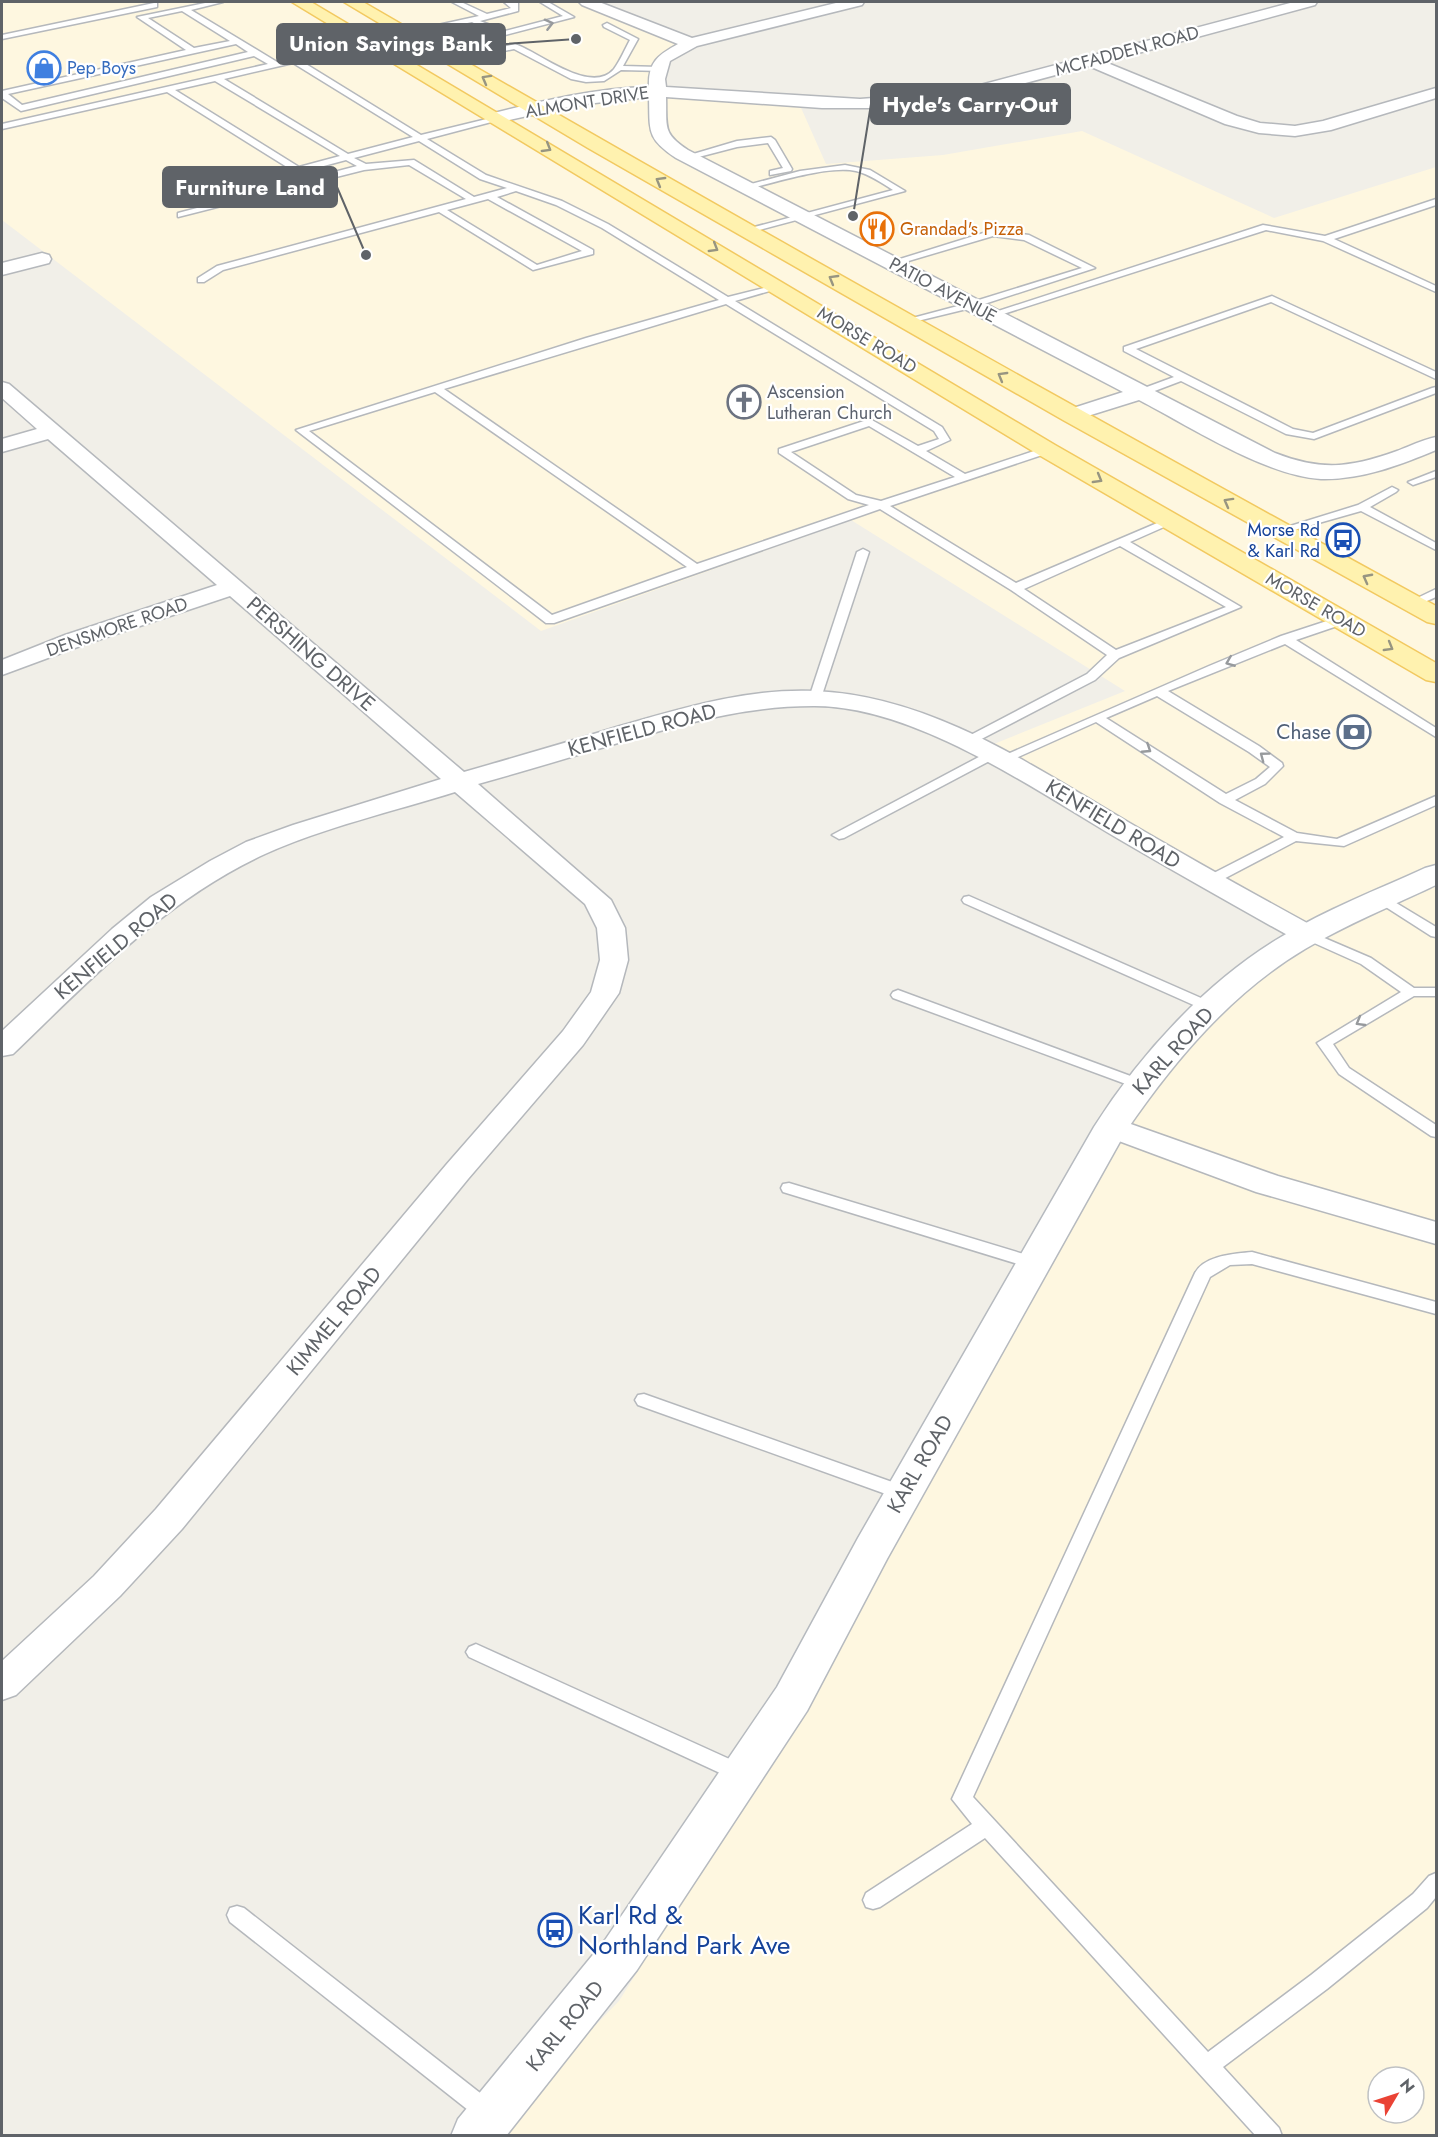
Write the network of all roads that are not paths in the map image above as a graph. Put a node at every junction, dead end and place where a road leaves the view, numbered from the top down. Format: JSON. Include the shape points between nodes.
{"nodes":[{"id":1,"x":171,"y":2,"type":"edge"},
{"id":2,"x":219,"y":2,"type":"edge"},
{"id":3,"x":300,"y":2,"type":"edge"},
{"id":4,"x":352,"y":2,"type":"edge"},
{"id":5,"x":456,"y":2,"type":"edge"},
{"id":6,"x":507,"y":2,"type":"edge"},
{"id":7,"x":543,"y":2,"type":"edge"},
{"id":8,"x":587,"y":2,"type":"edge"},
{"id":9,"x":857,"y":2,"type":"edge"},
{"id":10,"x":1310,"y":2,"type":"edge"},
{"id":11,"x":184,"y":9,"type":"junction"},
{"id":12,"x":486,"y":17,"type":"junction"},
{"id":13,"x":628,"y":19,"type":"junction"},
{"id":14,"x":473,"y":20,"type":"junction"},
{"id":15,"x":409,"y":34,"type":"junction"},
{"id":16,"x":2,"y":37,"type":"edge"},
{"id":17,"x":236,"y":42,"type":"junction"},
{"id":18,"x":691,"y":43,"type":"junction"},
{"id":19,"x":371,"y":44,"type":"junction"},
{"id":20,"x":193,"y":51,"type":"junction"},
{"id":21,"x":255,"y":53,"type":"junction"},
{"id":22,"x":452,"y":60,"type":"junction"},
{"id":23,"x":296,"y":61,"type":"junction"},
{"id":24,"x":1090,"y":61,"type":"junction"},
{"id":25,"x":276,"y":65,"type":"junction"},
{"id":26,"x":618,"y":68,"type":"junction"},
{"id":27,"x":660,"y":69,"type":"junction"},
{"id":28,"x":218,"y":79,"type":"junction"},
{"id":29,"x":169,"y":90,"type":"junction"},
{"id":30,"x":657,"y":92,"type":"junction"},
{"id":31,"x":1437,"y":93,"type":"edge"},
{"id":32,"x":2,"y":94,"type":"edge"},
{"id":33,"x":537,"y":108,"type":"junction"},
{"id":34,"x":496,"y":118,"type":"junction"},
{"id":35,"x":2,"y":127,"type":"edge"},
{"id":36,"x":420,"y":138,"type":"junction"},
{"id":37,"x":347,"y":157,"type":"junction"},
{"id":38,"x":687,"y":157,"type":"junction"},
{"id":39,"x":364,"y":167,"type":"junction"},
{"id":40,"x":298,"y":170,"type":"junction"},
{"id":41,"x":314,"y":180,"type":"junction"},
{"id":42,"x":741,"y":185,"type":"junction"},
{"id":43,"x":518,"y":188,"type":"junction"},
{"id":44,"x":489,"y":196,"type":"junction"},
{"id":45,"x":473,"y":200,"type":"junction"},
{"id":46,"x":1437,"y":202,"type":"edge"},
{"id":47,"x":440,"y":209,"type":"junction"},
{"id":48,"x":181,"y":215,"type":"dead end"},
{"id":49,"x":802,"y":217,"type":"junction"},
{"id":50,"x":748,"y":230,"type":"junction"},
{"id":51,"x":1326,"y":239,"type":"junction"},
{"id":52,"x":42,"y":259,"type":"dead end"},
{"id":53,"x":892,"y":263,"type":"junction"},
{"id":54,"x":2,"y":269,"type":"edge"},
{"id":55,"x":201,"y":280,"type":"dead end"},
{"id":56,"x":777,"y":286,"type":"junction"},
{"id":57,"x":1437,"y":289,"type":"edge"},
{"id":58,"x":724,"y":301,"type":"junction"},
{"id":59,"x":972,"y":305,"type":"junction"},
{"id":60,"x":991,"y":315,"type":"junction"},
{"id":61,"x":908,"y":322,"type":"junction"},
{"id":62,"x":861,"y":337,"type":"junction"},
{"id":63,"x":1437,"y":376,"type":"edge"},
{"id":64,"x":1182,"y":377,"type":"junction"},
{"id":65,"x":2,"y":388,"type":"edge"},
{"id":66,"x":436,"y":388,"type":"junction"},
{"id":67,"x":1437,"y":390,"type":"edge"},
{"id":68,"x":1140,"y":393,"type":"junction"},
{"id":69,"x":1071,"y":415,"type":"junction"},
{"id":70,"x":51,"y":431,"type":"junction"},
{"id":71,"x":1437,"y":443,"type":"edge"},
{"id":72,"x":2,"y":446,"type":"edge"},
{"id":73,"x":917,"y":450,"type":"junction"},
{"id":74,"x":1047,"y":450,"type":"junction"},
{"id":75,"x":1437,"y":474,"type":"edge"},
{"id":76,"x":964,"y":478,"type":"junction"},
{"id":77,"x":1413,"y":482,"type":"dead end"},
{"id":78,"x":1392,"y":490,"type":"dead end"},
{"id":79,"x":881,"y":506,"type":"junction"},
{"id":80,"x":1362,"y":507,"type":"junction"},
{"id":81,"x":1169,"y":521,"type":"junction"},
{"id":82,"x":1280,"y":531,"type":"junction"},
{"id":83,"x":1121,"y":542,"type":"junction"},
{"id":84,"x":1437,"y":548,"type":"edge"},
{"id":85,"x":863,"y":552,"type":"dead end"},
{"id":86,"x":696,"y":568,"type":"junction"},
{"id":87,"x":234,"y":587,"type":"junction"},
{"id":88,"x":1015,"y":588,"type":"junction"},
{"id":89,"x":1437,"y":593,"type":"edge"},
{"id":90,"x":1413,"y":603,"type":"junction"},
{"id":91,"x":1437,"y":616,"type":"edge"},
{"id":92,"x":1342,"y":620,"type":"junction"},
{"id":93,"x":1285,"y":639,"type":"junction"},
{"id":94,"x":1115,"y":655,"type":"junction"},
{"id":95,"x":2,"y":668,"type":"edge"},
{"id":96,"x":1437,"y":674,"type":"edge"},
{"id":97,"x":1158,"y":691,"type":"junction"},
{"id":98,"x":815,"y":698,"type":"junction"},
{"id":99,"x":1098,"y":718,"type":"junction"},
{"id":100,"x":1437,"y":733,"type":"edge"},
{"id":101,"x":968,"y":742,"type":"junction"},
{"id":102,"x":997,"y":757,"type":"junction"},
{"id":103,"x":459,"y":782,"type":"junction"},
{"id":104,"x":1437,"y":800,"type":"edge"},
{"id":105,"x":1228,"y":802,"type":"junction"},
{"id":106,"x":840,"y":836,"type":"dead end"},
{"id":107,"x":1294,"y":837,"type":"junction"},
{"id":108,"x":1437,"y":874,"type":"edge"},
{"id":109,"x":1209,"y":881,"type":"junction"},
{"id":110,"x":1383,"y":899,"type":"junction"},
{"id":111,"x":969,"y":900,"type":"dead end"},
{"id":112,"x":611,"y":928,"type":"joint"},
{"id":113,"x":1437,"y":933,"type":"edge"},
{"id":114,"x":1308,"y":935,"type":"junction"},
{"id":115,"x":1411,"y":992,"type":"junction"},
{"id":116,"x":1437,"y":992,"type":"edge"},
{"id":117,"x":898,"y":995,"type":"dead end"},
{"id":118,"x":1212,"y":1008,"type":"junction"},
{"id":119,"x":2,"y":1047,"type":"edge"},
{"id":120,"x":1139,"y":1084,"type":"junction"},
{"id":121,"x":1111,"y":1127,"type":"junction"},
{"id":122,"x":1437,"y":1132,"type":"edge"},
{"id":123,"x":789,"y":1188,"type":"dead end"},
{"id":124,"x":1437,"y":1233,"type":"edge"},
{"id":125,"x":1034,"y":1263,"type":"junction"},
{"id":126,"x":1437,"y":1308,"type":"edge"},
{"id":127,"x":644,"y":1400,"type":"dead end"},
{"id":128,"x":903,"y":1493,"type":"junction"},
{"id":129,"x":476,"y":1652,"type":"dead end"},
{"id":130,"x":2,"y":1684,"type":"edge"},
{"id":131,"x":743,"y":1775,"type":"junction"},
{"id":132,"x":986,"y":1826,"type":"junction"},
{"id":133,"x":1437,"y":1882,"type":"edge"},
{"id":134,"x":873,"y":1900,"type":"dead end"},
{"id":135,"x":237,"y":1915,"type":"dead end"},
{"id":136,"x":1207,"y":2066,"type":"junction"},
{"id":137,"x":484,"y":2126,"type":"edge"},
{"id":138,"x":1271,"y":2136,"type":"edge"}],
"edges":[{"from":1,"to":16,"type":"lane"},
{"from":2,"to":11,"type":"lane"},
{"from":3,"to":19,"type":"main road","name":"MORSE ROAD"},
{"from":4,"to":15,"type":"main road","name":"MORSE ROAD"},
{"from":5,"to":12,"type":"lane"},
{"from":6,"to":12,"type":"lane","via":[[515,5],[515,9]]},
{"from":14,"to":7,"type":"lane","one_way":true,"via":[[505,33],[570,17]]},
{"from":8,"to":13,"type":"street"},
{"from":9,"to":18,"type":"street","name":"ALMONT DRIVE"},
{"from":10,"to":24,"type":"street","name":"MCFADDEN ROAD"},
{"from":11,"to":17,"type":"lane"},
{"from":11,"to":20,"type":"lane","via":[[141,17]]},
{"from":12,"to":14,"type":"lane"},
{"from":13,"to":18,"type":"street"},
{"from":13,"to":26,"type":"lane","via":[[607,25],[634,39]]},
{"from":14,"to":15,"type":"lane"},
{"from":15,"to":22,"type":"main road","name":"MORSE ROAD"},
{"from":17,"to":20,"type":"lane"},
{"from":17,"to":21,"type":"lane"},
{"from":18,"to":27,"type":"street","name":"ALMONT DRIVE","via":[[663,59]]},
{"from":19,"to":23,"type":"lane"},
{"from":19,"to":34,"type":"main road","name":"MORSE ROAD"},
{"from":20,"to":32,"type":"lane"},
{"from":21,"to":25,"type":"lane"},
{"from":21,"to":32,"type":"lane","via":[[21,108]]},
{"from":22,"to":26,"type":"lane","via":[[515,46],[586,80],[601,79]]},
{"from":33,"to":22,"type":"main road","name":"MORSE ROAD","one_way":true},
{"from":23,"to":25,"type":"lane"},
{"from":23,"to":36,"type":"lane"},
{"from":24,"to":30,"type":"street","name":"MCFADDEN ROAD","via":[[955,97],[903,104],[846,105]]},
{"from":24,"to":31,"type":"street","via":[[1259,128],[1294,131],[1325,126]]},
{"from":25,"to":28,"type":"lane"},
{"from":26,"to":27,"type":"lane"},
{"from":27,"to":30,"type":"street","name":"ALMONT DRIVE"},
{"from":28,"to":29,"type":"lane"},
{"from":28,"to":37,"type":"lane"},
{"from":29,"to":35,"type":"lane"},
{"from":29,"to":40,"type":"lane"},
{"from":30,"to":33,"type":"street","name":"ALMONT DRIVE"},
{"from":30,"to":38,"type":"street","name":"PATIO AVENUE","via":[[659,134]]},
{"from":33,"to":34,"type":"street","name":"ALMONT DRIVE"},
{"from":50,"to":33,"type":"main road","name":"MORSE ROAD","one_way":true},
{"from":34,"to":36,"type":"lane"},
{"from":34,"to":56,"type":"main road","name":"MORSE ROAD","one_way":true},
{"from":36,"to":37,"type":"lane"},
{"from":36,"to":43,"type":"lane","via":[[483,177]]},
{"from":37,"to":39,"type":"lane"},
{"from":37,"to":40,"type":"lane"},
{"from":38,"to":42,"type":"street","name":"PATIO AVENUE"},
{"from":38,"to":42,"type":"lane","via":[[771,140],[788,169]]},
{"from":39,"to":41,"type":"lane"},
{"from":39,"to":45,"type":"lane","via":[[411,162]]},
{"from":40,"to":41,"type":"lane"},
{"from":41,"to":48,"type":"lane"},
{"from":42,"to":49,"type":"street","name":"PATIO AVENUE"},
{"from":42,"to":49,"type":"lane","via":[[852,167],[901,191]]},
{"from":43,"to":44,"type":"lane"},
{"from":43,"to":58,"type":"lane","via":[[605,226]]},
{"from":44,"to":45,"type":"lane"},
{"from":44,"to":47,"type":"lane","via":[[590,252],[536,268]]},
{"from":45,"to":47,"type":"lane"},
{"from":46,"to":51,"type":"lane"},
{"from":47,"to":55,"type":"lane","via":[[220,268]]},
{"from":49,"to":50,"type":"lane"},
{"from":49,"to":53,"type":"street","name":"PATIO AVENUE"},
{"from":61,"to":50,"type":"main road","name":"MORSE ROAD","one_way":true},
{"from":51,"to":57,"type":"lane"},
{"from":51,"to":60,"type":"lane","via":[[1266,227]]},
{"from":52,"to":54,"type":"street"},
{"from":53,"to":59,"type":"street","name":"PATIO AVENUE"},
{"from":53,"to":59,"type":"lane","via":[[993,233],[1026,237],[1090,268]]},
{"from":56,"to":58,"type":"lane"},
{"from":56,"to":62,"type":"main road","name":"MORSE ROAD"},
{"from":58,"to":66,"type":"lane"},
{"from":58,"to":73,"type":"lane","via":[[938,429],[945,440]]},
{"from":59,"to":60,"type":"street","name":"PATIO AVENUE"},
{"from":59,"to":61,"type":"lane"},
{"from":60,"to":68,"type":"street","name":"PATIO AVENUE"},
{"from":69,"to":61,"type":"main road","name":"MORSE ROAD","one_way":true},
{"from":62,"to":69,"type":"main road","via":[[910,349],[1037,412],[1052,417]]},
{"from":62,"to":74,"type":"main road","name":"MORSE ROAD"},
{"from":63,"to":64,"type":"lane","via":[[1272,299],[1128,349]]},
{"from":64,"to":67,"type":"lane","via":[[1290,432],[1314,436]]},
{"from":64,"to":68,"type":"lane"},
{"from":65,"to":70,"type":"street","name":"PERSHING DRIVE"},
{"from":66,"to":86,"type":"lane"},
{"from":66,"to":86,"type":"lane","via":[[301,430],[550,620]]},
{"from":68,"to":69,"type":"street"},
{"from":68,"to":71,"type":"street","name":"PATIO AVENUE","via":[[1267,458],[1300,470],[1340,473],[1374,466]]},
{"from":82,"to":69,"type":"main road","name":"MORSE ROAD","one_way":true},
{"from":70,"to":72,"type":"street"},
{"from":70,"to":87,"type":"street","name":"PERSHING DRIVE"},
{"from":73,"to":76,"type":"lane"},
{"from":73,"to":79,"type":"lane","via":[[870,423],[783,451],[852,497]]},
{"from":74,"to":76,"type":"lane"},
{"from":74,"to":81,"type":"main road","name":"MORSE ROAD","one_way":true},
{"from":75,"to":77,"type":"lane"},
{"from":76,"to":79,"type":"lane"},
{"from":78,"to":80,"type":"lane"},
{"from":79,"to":86,"type":"lane"},
{"from":79,"to":88,"type":"lane"},
{"from":80,"to":82,"type":"lane"},
{"from":80,"to":84,"type":"lane"},
{"from":81,"to":83,"type":"lane"},
{"from":81,"to":92,"type":"main road","name":"MORSE ROAD"},
{"from":90,"to":82,"type":"main road","name":"MORSE ROAD","one_way":true},
{"from":83,"to":88,"type":"lane"},
{"from":83,"to":94,"type":"lane","via":[[1235,608]]},
{"from":85,"to":98,"type":"lane"},
{"from":87,"to":95,"type":"street","name":"DENSMORE ROAD"},
{"from":87,"to":103,"type":"street","name":"PERSHING DRIVE"},
{"from":88,"to":94,"type":"lane"},
{"from":89,"to":90,"type":"lane"},
{"from":90,"to":91,"type":"main road","name":"MORSE ROAD"},
{"from":92,"to":93,"type":"lane"},
{"from":92,"to":96,"type":"main road","name":"MORSE ROAD","one_way":true},
{"from":93,"to":97,"type":"lane","one_way":true},
{"from":93,"to":100,"type":"lane"},
{"from":94,"to":101,"type":"lane","via":[[1091,677]]},
{"from":97,"to":99,"type":"lane"},
{"from":105,"to":97,"type":"lane","one_way":true,"via":[[1277,766]]},
{"from":98,"to":101,"type":"street","name":"KENFIELD ROAD","via":[[866,705],[916,718]]},
{"from":98,"to":103,"type":"street","name":"KENFIELD ROAD","via":[[756,701],[699,711]]},
{"from":99,"to":102,"type":"lane"},
{"from":99,"to":105,"type":"lane","one_way":true},
{"from":101,"to":102,"type":"street","name":"KENFIELD ROAD"},
{"from":102,"to":106,"type":"lane"},
{"from":102,"to":109,"type":"street","name":"KENFIELD ROAD"},
{"from":103,"to":112,"type":"street","name":"PERSHING DRIVE","via":[[597,900]]},
{"from":103,"to":119,"type":"street","name":"KENFIELD ROAD","via":[[302,831],[220,867],[161,903],[130,928]]},
{"from":104,"to":107,"type":"lane","via":[[1339,843]]},
{"from":105,"to":107,"type":"lane"},
{"from":107,"to":109,"type":"lane"},
{"from":108,"to":110,"type":"main road","name":"KARL ROAD"},
{"from":109,"to":114,"type":"street","name":"KENFIELD ROAD"},
{"from":110,"to":113,"type":"lane"},
{"from":110,"to":114,"type":"main road","name":"KARL ROAD"},
{"from":111,"to":118,"type":"lane"},
{"from":112,"to":130,"type":"street","name":"KIMMEL ROAD","via":[[614,960],[605,993],[573,1038],[169,1519],[108,1586]]},
{"from":114,"to":115,"type":"lane","via":[[1366,961]]},
{"from":114,"to":118,"type":"main road","name":"KARL ROAD","via":[[1251,971]]},
{"from":115,"to":116,"type":"lane"},
{"from":115,"to":122,"type":"lane","one_way":true,"via":[[1324,1043],[1344,1071]]},
{"from":117,"to":120,"type":"lane"},
{"from":118,"to":120,"type":"main road","name":"KARL ROAD"},
{"from":120,"to":121,"type":"main road","name":"KARL ROAD"},
{"from":121,"to":124,"type":"street","via":[[1267,1184]]},
{"from":121,"to":125,"type":"main road","name":"KARL ROAD"},
{"from":123,"to":125,"type":"lane"},
{"from":125,"to":128,"type":"main road","name":"KARL ROAD"},
{"from":126,"to":132,"type":"lane","via":[[1252,1258],[1227,1260],[1203,1273],[962,1799]]},
{"from":127,"to":128,"type":"lane"},
{"from":128,"to":131,"type":"main road","name":"KARL ROAD","via":[[792,1699]]},
{"from":129,"to":131,"type":"lane"},
{"from":131,"to":137,"type":"main road","name":"KARL ROAD","via":[[621,1955]]},
{"from":132,"to":134,"type":"lane"},
{"from":132,"to":136,"type":"lane"},
{"from":133,"to":136,"type":"lane","via":[[1420,1901],[1319,1982]]},
{"from":135,"to":137,"type":"lane"},
{"from":136,"to":138,"type":"lane"}]}
